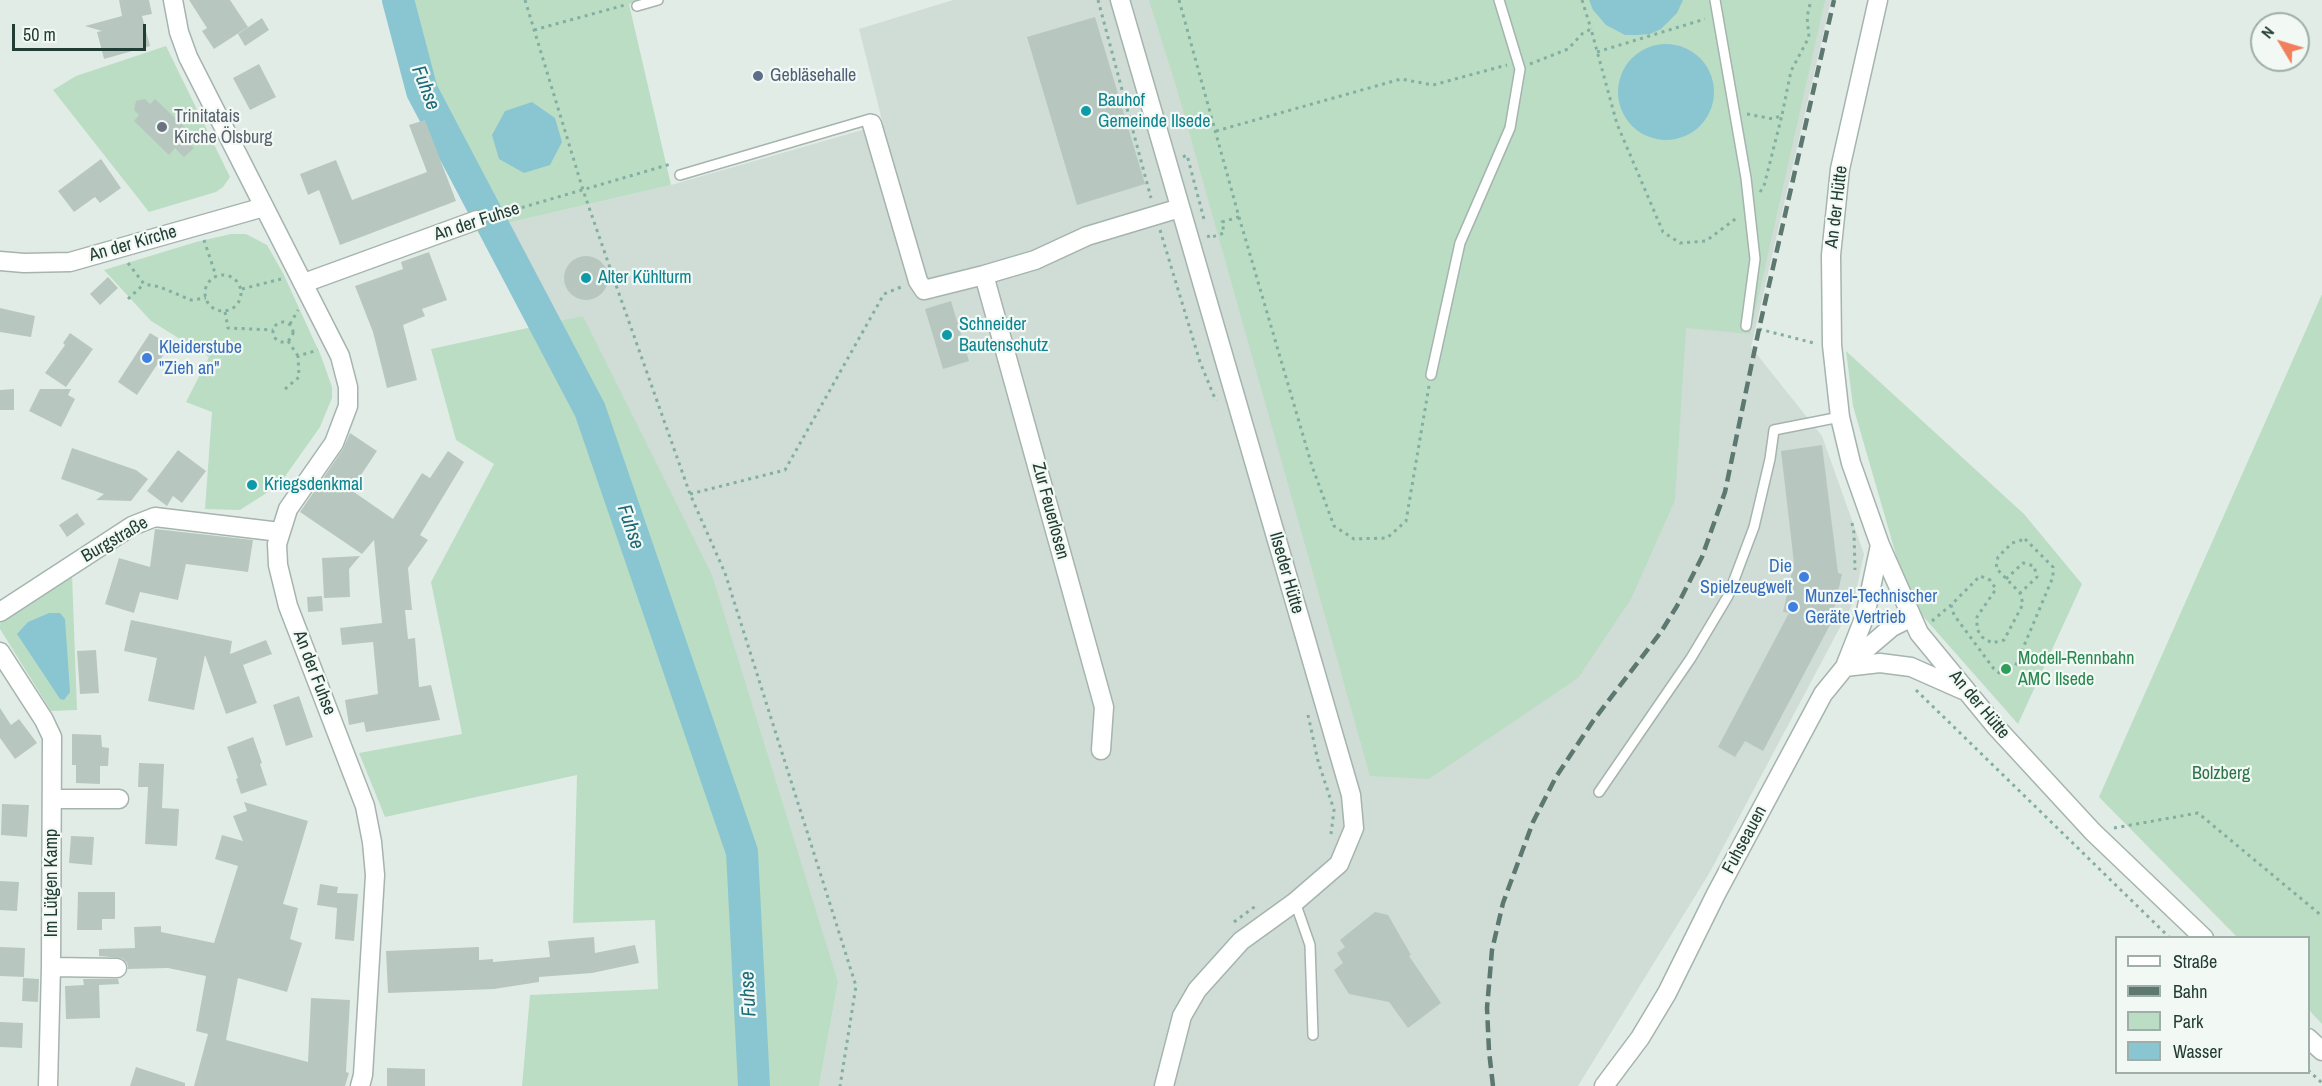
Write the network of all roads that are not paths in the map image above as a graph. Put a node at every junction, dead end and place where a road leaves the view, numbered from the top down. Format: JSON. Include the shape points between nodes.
{"nodes":[{"id":1,"x":173,"y":0,"type":"edge"},
{"id":2,"x":658,"y":0,"type":"edge"},
{"id":3,"x":1120,"y":0,"type":"edge"},
{"id":4,"x":1499,"y":0,"type":"edge"},
{"id":5,"x":1715,"y":0,"type":"edge"},
{"id":6,"x":1878,"y":0,"type":"edge"},
{"id":7,"x":637,"y":6,"type":"road end"},
{"id":8,"x":872,"y":124,"type":"joint"},
{"id":9,"x":680,"y":175,"type":"dead end"},
{"id":10,"x":264,"y":207,"type":"junction"},
{"id":11,"x":1180,"y":208,"type":"junction"},
{"id":12,"x":477,"y":220,"type":"road end"},
{"id":13,"x":0,"y":261,"type":"edge"},
{"id":14,"x":984,"y":274,"type":"junction"},
{"id":15,"x":301,"y":279,"type":"junction"},
{"id":16,"x":1746,"y":326,"type":"road end"},
{"id":17,"x":1431,"y":375,"type":"road end"},
{"id":18,"x":1840,"y":417,"type":"junction"},
{"id":19,"x":280,"y":532,"type":"junction"},
{"id":20,"x":1880,"y":545,"type":"junction"},
{"id":21,"x":0,"y":612,"type":"edge"},
{"id":22,"x":1915,"y":625,"type":"junction"},
{"id":23,"x":0,"y":652,"type":"edge"},
{"id":24,"x":1845,"y":667,"type":"junction"},
{"id":25,"x":1965,"y":690,"type":"junction"},
{"id":26,"x":1101,"y":750,"type":"dead end"},
{"id":27,"x":1599,"y":792,"type":"dead end"},
{"id":28,"x":52,"y":799,"type":"junction"},
{"id":29,"x":119,"y":799,"type":"dead end"},
{"id":30,"x":1295,"y":902,"type":"junction"},
{"id":31,"x":2202,"y":936,"type":"edge"},
{"id":32,"x":51,"y":967,"type":"junction"},
{"id":33,"x":117,"y":968,"type":"dead end"},
{"id":34,"x":1313,"y":1035,"type":"dead end"},
{"id":35,"x":2310,"y":1040,"type":"edge"},
{"id":36,"x":2322,"y":1050,"type":"edge"},
{"id":37,"x":48,"y":1086,"type":"edge"},
{"id":38,"x":360,"y":1086,"type":"edge"},
{"id":39,"x":1164,"y":1086,"type":"edge"},
{"id":40,"x":1604,"y":1086,"type":"edge"}],
"edges":[{"from":1,"to":10,"type":"street","name":"An der Fuhse","via":[[188,57]]},
{"from":2,"to":7,"type":"lane"},
{"from":3,"to":11,"type":"street","name":"Ilseder Hütte"},
{"from":4,"to":17,"type":"lane","via":[[1519,65],[1510,128],[1460,243]]},
{"from":5,"to":16,"type":"lane","via":[[1746,178],[1755,259]]},
{"from":6,"to":18,"type":"street","name":"An der Hütte","via":[[1840,169],[1831,255],[1832,345]]},
{"from":8,"to":9,"type":"lane","via":[[870,119]]},
{"from":8,"to":14,"type":"street","via":[[918,281],[924,290]]},
{"from":10,"to":13,"type":"street","name":"An der Kirche","via":[[70,262]]},
{"from":10,"to":15,"type":"street","name":"An der Fuhse"},
{"from":11,"to":14,"type":"street","via":[[1087,236],[1035,260]]},
{"from":11,"to":30,"type":"street","name":"Ilseder Hütte","via":[[1351,795],[1354,828],[1339,864]]},
{"from":12,"to":15,"type":"street","name":"An der Fuhse"},
{"from":14,"to":26,"type":"street","name":"Zur Feuerlosen","via":[[1104,707]]},
{"from":15,"to":19,"type":"street","name":"An der Fuhse","via":[[340,356],[348,387],[348,406],[334,443],[288,509]]},
{"from":18,"to":20,"type":"street","name":"An der Hütte","via":[[1851,463]]},
{"from":18,"to":27,"type":"lane","via":[[1774,430],[1754,527],[1728,596],[1691,658]]},
{"from":19,"to":21,"type":"street","name":"Burgstraße","via":[[155,517],[132,526]]},
{"from":19,"to":38,"type":"street","name":"An der Fuhse","via":[[278,565],[288,606],[365,806],[372,842],[375,875]]},
{"from":20,"to":22,"type":"street","name":"An der Hütte"},
{"from":20,"to":24,"type":"street","via":[[1865,616]]},
{"from":22,"to":24,"type":"street","name":"Fuhseauen","via":[[1892,627]]},
{"from":22,"to":25,"type":"street","name":"An der Hütte"},
{"from":23,"to":28,"type":"street","name":"Im Lütgen Kamp","via":[[52,737]]},
{"from":24,"to":25,"type":"street","via":[[1880,663],[1911,667]]},
{"from":24,"to":40,"type":"street","name":"Fuhseauen","via":[[1823,694],[1667,993]]},
{"from":25,"to":31,"type":"street","name":"An der Hütte","via":[[2093,831]]},
{"from":28,"to":29,"type":"street"},
{"from":28,"to":32,"type":"street","name":"Im Lütgen Kamp"},
{"from":30,"to":34,"type":"lane","via":[[1310,945]]},
{"from":30,"to":39,"type":"street","name":"Ilseder Hütte","via":[[1241,941],[1197,990],[1182,1016]]},
{"from":32,"to":33,"type":"street"},
{"from":32,"to":37,"type":"street","name":"Im Lütgen Kamp"},
{"from":35,"to":36,"type":"street"}]}
